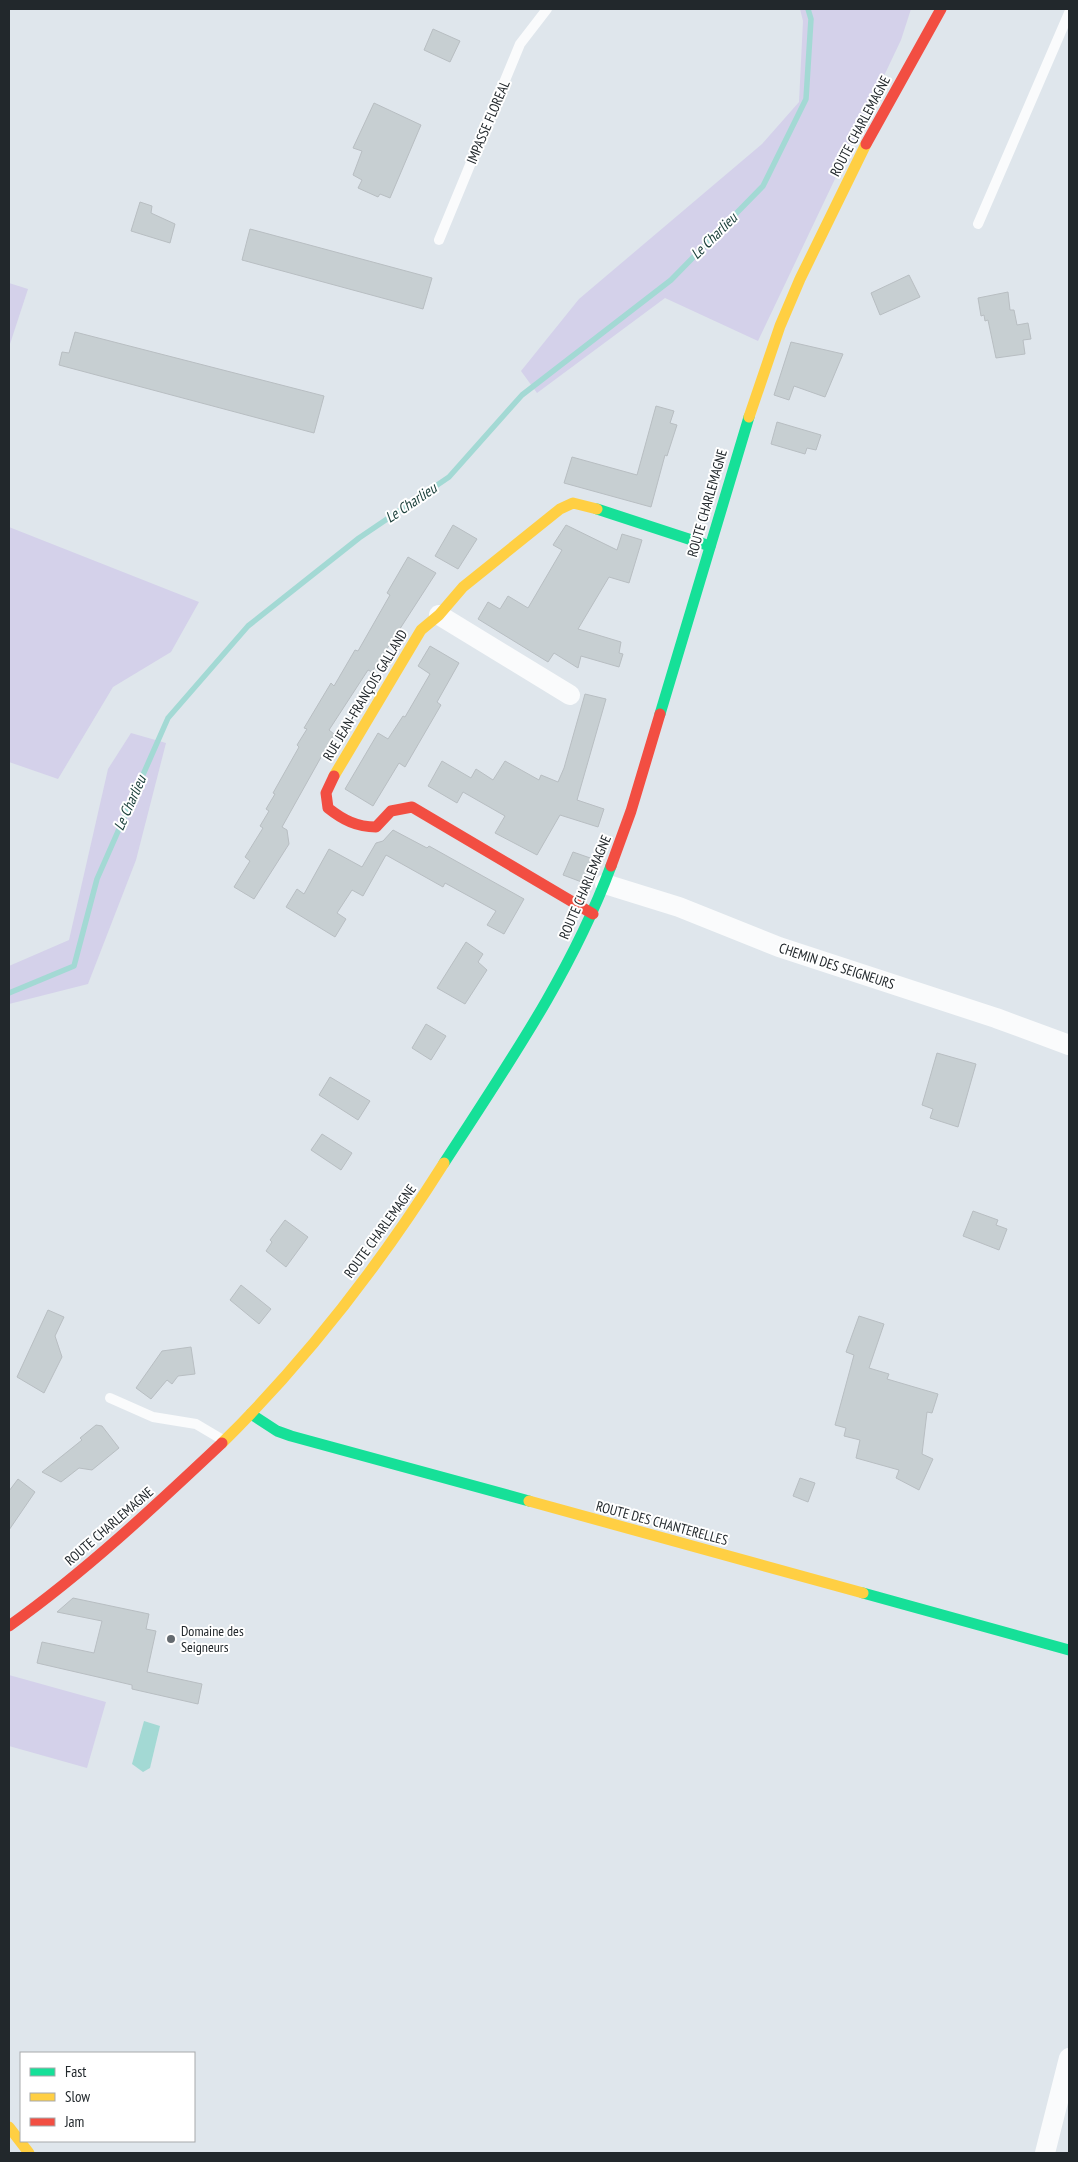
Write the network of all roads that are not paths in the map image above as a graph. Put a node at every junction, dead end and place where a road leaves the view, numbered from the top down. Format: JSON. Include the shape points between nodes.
{"nodes":[{"id":1,"x":547,"y":9,"type":"edge"},
{"id":2,"x":941,"y":9,"type":"edge"},
{"id":3,"x":1069,"y":13,"type":"edge"},
{"id":4,"x":978,"y":224,"type":"dead end"},
{"id":5,"x":439,"y":240,"type":"dead end"},
{"id":6,"x":710,"y":546,"type":"junction"},
{"id":7,"x":439,"y":615,"type":"junction"},
{"id":8,"x":570,"y":695,"type":"dead end"},
{"id":9,"x":605,"y":884,"type":"junction"},
{"id":10,"x":593,"y":914,"type":"junction"},
{"id":11,"x":1069,"y":1045,"type":"edge"},
{"id":12,"x":110,"y":1398,"type":"dead end"},
{"id":13,"x":251,"y":1414,"type":"junction"},
{"id":14,"x":224,"y":1441,"type":"junction"},
{"id":15,"x":9,"y":1626,"type":"edge"},
{"id":16,"x":1069,"y":1650,"type":"edge"},
{"id":17,"x":1069,"y":2058,"type":"edge"},
{"id":18,"x":9,"y":2127,"type":"edge"},
{"id":19,"x":20,"y":2141,"type":"edge"},
{"id":20,"x":21,"y":2142,"type":"edge"},
{"id":21,"x":29,"y":2153,"type":"edge"},
{"id":22,"x":1045,"y":2153,"type":"edge"}],
"edges":[{"from":1,"to":5,"type":"lane","name":"IMPASSE FLOREAL","via":[[520,44]]},
{"from":2,"to":6,"type":"main road","name":"ROUTE CHARLEMAGNE","via":[[866,145],[800,279],[780,326],[742,438]]},
{"from":3,"to":4,"type":"lane"},
{"from":6,"to":7,"type":"main road","name":"RUE JEAN-FRANÇOIS GALLAND","via":[[573,502],[463,587]]},
{"from":6,"to":9,"type":"main road","name":"ROUTE CHARLEMAGNE","via":[[631,811]]},
{"from":7,"to":8,"type":"street"},
{"from":7,"to":10,"type":"main road","name":"RUE JEAN-FRANÇOIS GALLAND","via":[[421,630],[334,775],[326,794],[328,808],[338,817],[361,828],[376,827],[398,806],[412,807]]},
{"from":9,"to":10,"type":"main road","name":"ROUTE CHARLEMAGNE"},
{"from":9,"to":11,"type":"street","name":"CHEMIN DES SEIGNEURS","via":[[679,908],[779,948]]},
{"from":10,"to":13,"type":"main road","name":"ROUTE CHARLEMAGNE","via":[[529,1031],[418,1205],[312,1345]]},
{"from":12,"to":14,"type":"lane","via":[[153,1417],[196,1424]]},
{"from":13,"to":14,"type":"main road","name":"ROUTE CHARLEMAGNE"},
{"from":13,"to":16,"type":"main road","name":"ROUTE DES CHANTERELLES","via":[[291,1436]]},
{"from":14,"to":15,"type":"main road","name":"ROUTE CHARLEMAGNE","via":[[89,1565]]},
{"from":17,"to":22,"type":"street"},
{"from":18,"to":19,"type":"main road"},
{"from":20,"to":21,"type":"main road"}]}
